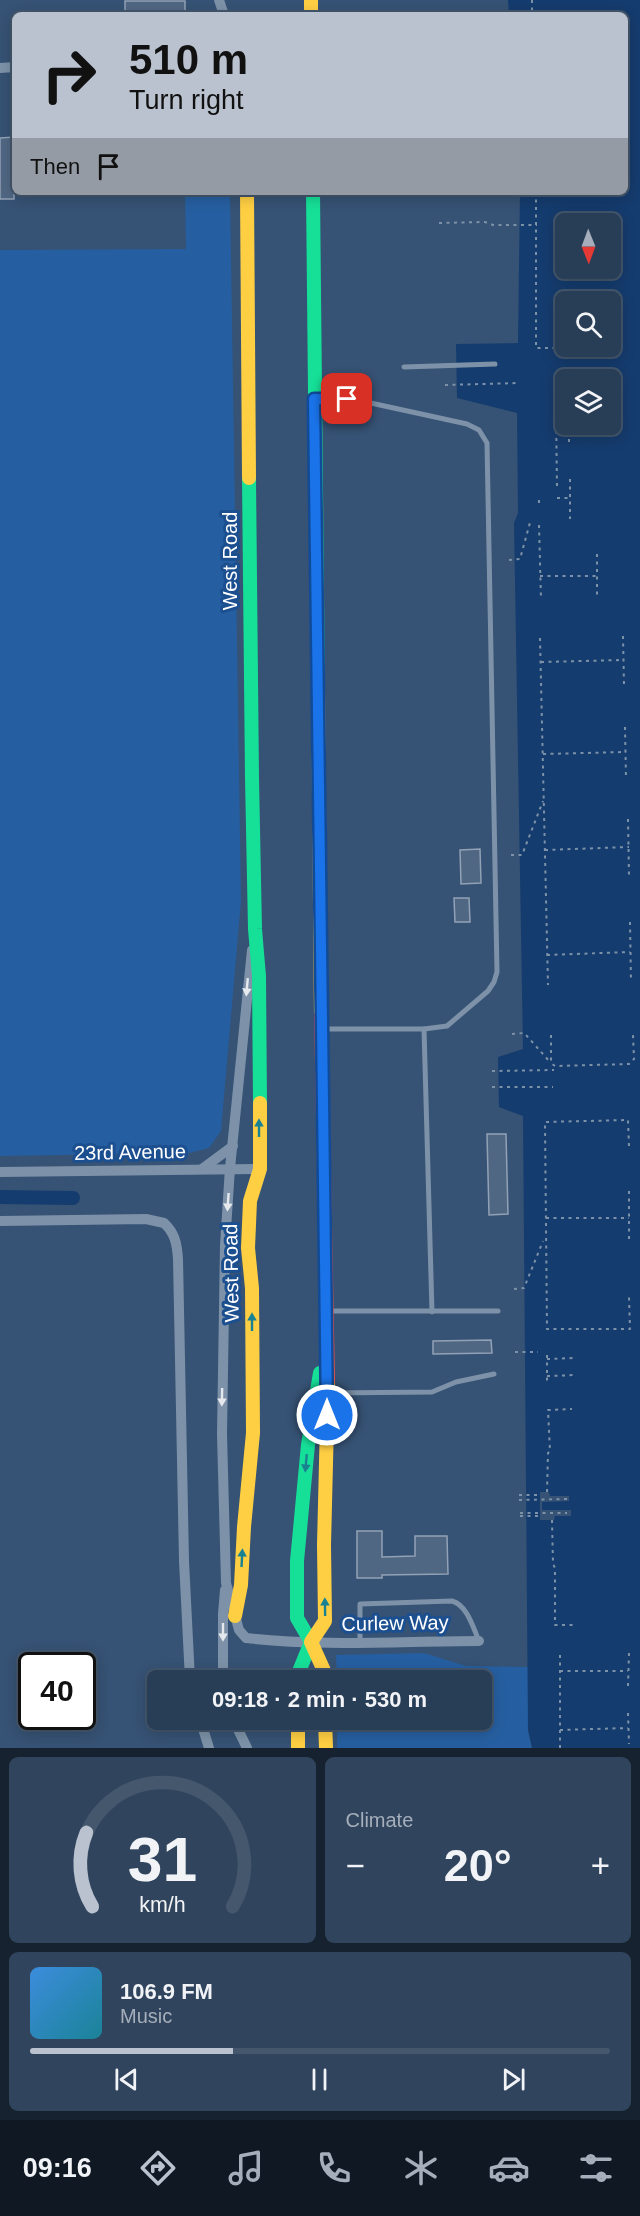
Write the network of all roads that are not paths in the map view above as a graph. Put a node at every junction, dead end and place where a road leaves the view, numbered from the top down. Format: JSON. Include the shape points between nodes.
{"nodes":[{"id":1,"x":247,"y":195,"type":"edge"},
{"id":2,"x":313,"y":195,"type":"edge"},
{"id":3,"x":495,"y":364,"type":"dead end"},
{"id":4,"x":404,"y":367,"type":"dead end"},
{"id":5,"x":314,"y":399,"type":"junction"},
{"id":6,"x":255,"y":929,"type":"junction"},
{"id":7,"x":321,"y":1029,"type":"junction"},
{"id":8,"x":424,"y":1029,"type":"junction"},
{"id":9,"x":232,"y":1146,"type":"junction"},
{"id":10,"x":230,"y":1168,"type":"junction"},
{"id":11,"x":202,"y":1169,"type":"junction"},
{"id":12,"x":260,"y":1169,"type":"junction"},
{"id":13,"x":0,"y":1172,"type":"edge"},
{"id":14,"x":0,"y":1221,"type":"edge"},
{"id":15,"x":325,"y":1311,"type":"junction"},
{"id":16,"x":432,"y":1311,"type":"junction"},
{"id":17,"x":498,"y":1311,"type":"dead end"},
{"id":18,"x":325,"y":1343,"type":"junction"},
{"id":19,"x":494,"y":1374,"type":"dead end"},
{"id":20,"x":327,"y":1393,"type":"junction"},
{"id":21,"x":226,"y":1583,"type":"junction"},
{"id":22,"x":235,"y":1616,"type":"junction"},
{"id":23,"x":479,"y":1641,"type":"joint"},
{"id":24,"x":311,"y":1642,"type":"junction"},
{"id":25,"x":360,"y":1642,"type":"junction"},
{"id":26,"x":189,"y":1670,"type":"edge"},
{"id":27,"x":223,"y":1670,"type":"edge"},
{"id":28,"x":300,"y":1670,"type":"edge"},
{"id":29,"x":324,"y":1670,"type":"edge"},
{"id":30,"x":203,"y":1730,"type":"edge"},
{"id":31,"x":238,"y":1730,"type":"edge"},
{"id":32,"x":298,"y":1730,"type":"edge"},
{"id":33,"x":325,"y":1730,"type":"edge"},
{"id":34,"x":209,"y":1748,"type":"edge"},
{"id":35,"x":247,"y":1748,"type":"edge"},
{"id":36,"x":298,"y":1748,"type":"edge"},
{"id":37,"x":326,"y":1748,"type":"edge"}],
"edges":[{"from":1,"to":6,"type":"street","name":"West Road"},
{"from":2,"to":5,"type":"street"},
{"from":3,"to":4,"type":"lane"},
{"from":5,"to":7,"type":"street"},
{"from":5,"to":8,"type":"lane","via":[[357,400],[467,424],[481,432],[488,447],[497,972],[488,991],[452,1023]]},
{"from":6,"to":9,"type":"street","name":"West Road","one_way":true},
{"from":12,"to":6,"type":"street","name":"West Road","one_way":true,"via":[[260,976]]},
{"from":7,"to":8,"type":"lane"},
{"from":7,"to":15,"type":"street"},
{"from":8,"to":16,"type":"lane"},
{"from":9,"to":10,"type":"street","name":"West Road"},
{"from":9,"to":11,"type":"street"},
{"from":10,"to":11,"type":"street","name":"23rd Avenue"},
{"from":10,"to":12,"type":"street","name":"23rd Avenue"},
{"from":10,"to":21,"type":"street","name":"West Road","one_way":true,"via":[[222,1434]]},
{"from":11,"to":13,"type":"street","name":"23rd Avenue"},
{"from":22,"to":12,"type":"street","name":"West Road","one_way":true,"via":[[253,1433],[250,1201]]},
{"from":14,"to":26,"type":"street","via":[[154,1220],[170,1228],[178,1259]]},
{"from":15,"to":16,"type":"lane"},
{"from":15,"to":18,"type":"street"},
{"from":16,"to":17,"type":"lane"},
{"from":18,"to":20,"type":"street"},
{"from":18,"to":24,"type":"street","one_way":true,"via":[[308,1445],[297,1561],[297,1618]]},
{"from":19,"to":20,"type":"lane","via":[[432,1392]]},
{"from":24,"to":20,"type":"street","one_way":true,"via":[[325,1621]]},
{"from":21,"to":22,"type":"street","name":"West Road"},
{"from":21,"to":27,"type":"street","name":"West Road","one_way":true},
{"from":22,"to":24,"type":"street","name":"West Road","via":[[246,1638]]},
{"from":23,"to":25,"type":"street","name":"Curlew Way"},
{"from":23,"to":25,"type":"lane","via":[[464,1608],[452,1601],[360,1604]]},
{"from":24,"to":25,"type":"street","name":"Curlew Way"},
{"from":24,"to":28,"type":"street"},
{"from":24,"to":29,"type":"street"},
{"from":30,"to":34,"type":"street"},
{"from":31,"to":35,"type":"street"},
{"from":32,"to":36,"type":"street"},
{"from":33,"to":37,"type":"street"}]}
